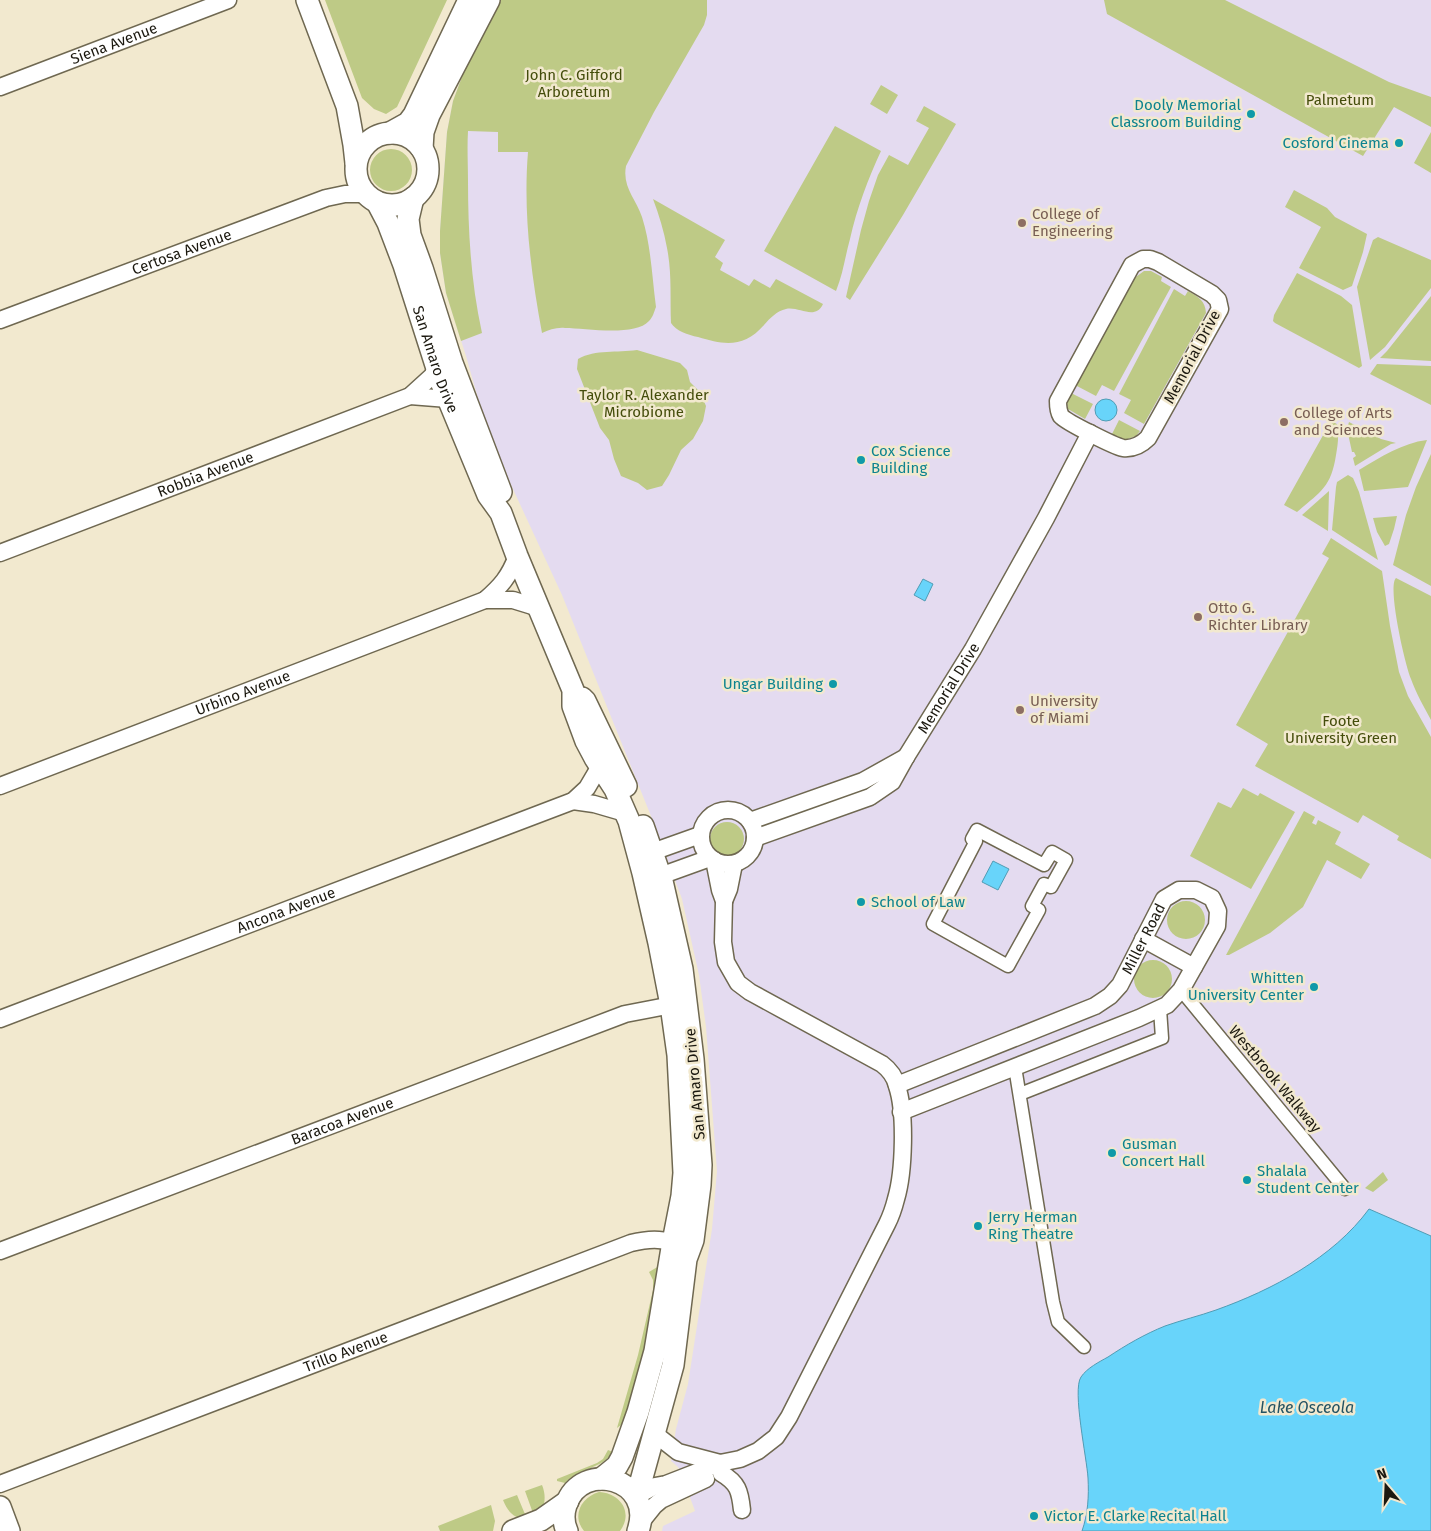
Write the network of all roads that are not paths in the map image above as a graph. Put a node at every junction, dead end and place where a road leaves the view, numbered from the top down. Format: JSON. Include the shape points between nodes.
{"nodes":[{"id":1,"x":228,"y":0,"type":"edge"},
{"id":2,"x":307,"y":0,"type":"edge"},
{"id":3,"x":469,"y":0,"type":"edge"},
{"id":4,"x":489,"y":0,"type":"edge"},
{"id":5,"x":0,"y":87,"type":"edge"},
{"id":6,"x":347,"y":106,"type":"junction"},
{"id":7,"x":385,"y":134,"type":"junction"},
{"id":8,"x":422,"y":149,"type":"junction"},
{"id":9,"x":356,"y":163,"type":"junction"},
{"id":10,"x":371,"y":198,"type":"junction"},
{"id":11,"x":413,"y":198,"type":"junction"},
{"id":12,"x":0,"y":320,"type":"edge"},
{"id":13,"x":429,"y":345,"type":"junction"},
{"id":14,"x":436,"y":370,"type":"junction"},
{"id":15,"x":458,"y":378,"type":"junction"},
{"id":16,"x":410,"y":396,"type":"junction"},
{"id":17,"x":448,"y":399,"type":"junction"},
{"id":18,"x":1090,"y":433,"type":"junction"},
{"id":19,"x":501,"y":513,"type":"junction"},
{"id":20,"x":0,"y":552,"type":"edge"},
{"id":21,"x":517,"y":556,"type":"junction"},
{"id":22,"x":485,"y":600,"type":"junction"},
{"id":23,"x":539,"y":608,"type":"junction"},
{"id":24,"x":573,"y":690,"type":"junction"},
{"id":25,"x":906,"y":757,"type":"junction"},
{"id":26,"x":600,"y":766,"type":"junction"},
{"id":27,"x":0,"y":786,"type":"edge"},
{"id":28,"x":573,"y":801,"type":"junction"},
{"id":29,"x":625,"y":813,"type":"junction"},
{"id":30,"x":750,"y":820,"type":"junction"},
{"id":31,"x":700,"y":835,"type":"junction"},
{"id":32,"x":755,"y":838,"type":"junction"},
{"id":33,"x":646,"y":855,"type":"junction"},
{"id":34,"x":712,"y":859,"type":"junction"},
{"id":35,"x":734,"y":864,"type":"junction"},
{"id":36,"x":653,"y":879,"type":"junction"},
{"id":37,"x":724,"y":901,"type":"junction"},
{"id":38,"x":933,"y":924,"type":"joint"},
{"id":39,"x":1143,"y":939,"type":"junction"},
{"id":40,"x":1194,"y":967,"type":"junction"},
{"id":41,"x":1181,"y":990,"type":"junction"},
{"id":42,"x":679,"y":1003,"type":"junction"},
{"id":43,"x":1160,"y":1008,"type":"junction"},
{"id":44,"x":0,"y":1019,"type":"edge"},
{"id":45,"x":1016,"y":1067,"type":"junction"},
{"id":46,"x":897,"y":1085,"type":"junction"},
{"id":47,"x":1020,"y":1094,"type":"junction"},
{"id":48,"x":901,"y":1112,"type":"junction"},
{"id":49,"x":1345,"y":1189,"type":"dead end"},
{"id":50,"x":673,"y":1242,"type":"junction"},
{"id":51,"x":0,"y":1251,"type":"edge"},
{"id":52,"x":686,"y":1259,"type":"junction"},
{"id":53,"x":1084,"y":1347,"type":"dead end"},
{"id":54,"x":655,"y":1434,"type":"junction"},
{"id":55,"x":720,"y":1468,"type":"junction"},
{"id":56,"x":600,"y":1479,"type":"junction"},
{"id":57,"x":0,"y":1484,"type":"edge"},
{"id":58,"x":636,"y":1495,"type":"junction"},
{"id":59,"x":568,"y":1500,"type":"junction"},
{"id":60,"x":0,"y":1507,"type":"edge"},
{"id":61,"x":742,"y":1510,"type":"dead end"},
{"id":62,"x":640,"y":1526,"type":"edge"},
{"id":63,"x":9,"y":1531,"type":"edge"},
{"id":64,"x":513,"y":1531,"type":"edge"},
{"id":65,"x":567,"y":1531,"type":"edge"}],
"edges":[{"from":1,"to":5,"type":"street","name":"Siena Avenue"},
{"from":2,"to":6,"type":"street"},
{"from":3,"to":7,"type":"street","via":[[414,115],[408,123]]},
{"from":4,"to":8,"type":"street","via":[[429,114]]},
{"from":6,"to":7,"type":"street","via":[[364,124]]},
{"from":6,"to":9,"type":"street"},
{"from":7,"to":8,"type":"street","via":[[408,137]]},
{"from":7,"to":9,"type":"street","via":[[372,138]]},
{"from":8,"to":11,"type":"street","via":[[428,172],[424,187]]},
{"from":9,"to":10,"type":"street","via":[[356,179]]},
{"from":10,"to":11,"type":"street","via":[[384,204],[398,205]]},
{"from":10,"to":12,"type":"street","name":"Certosa Avenue","via":[[345,194],[326,198]]},
{"from":10,"to":13,"type":"street","name":"San Amaro Drive","via":[[388,222]]},
{"from":11,"to":15,"type":"street","name":"San Amaro Drive","via":[[408,219],[410,235]]},
{"from":13,"to":14,"type":"street","name":"San Amaro Drive"},
{"from":13,"to":15,"type":"street","via":[[446,371]]},
{"from":14,"to":16,"type":"street","name":"Robbia Avenue"},
{"from":14,"to":17,"type":"street","name":"San Amaro Drive"},
{"from":15,"to":19,"type":"street","name":"San Amaro Drive","via":[[501,492]]},
{"from":16,"to":17,"type":"street","name":"Robbia Avenue"},
{"from":16,"to":20,"type":"street","name":"Robbia Avenue"},
{"from":17,"to":19,"type":"street","name":"San Amaro Drive","via":[[488,495]]},
{"from":18,"to":18,"type":"street","name":"Memorial Drive","via":[[1124,448],[1142,444],[1148,438],[1220,309],[1212,294],[1150,259],[1132,265],[1058,401],[1062,418]]},
{"from":18,"to":25,"type":"street","name":"Memorial Drive","via":[[973,649]]},
{"from":19,"to":21,"type":"street","name":"San Amaro Drive"},
{"from":21,"to":22,"type":"street","name":"Urbino Avenue","via":[[502,586]]},
{"from":21,"to":23,"type":"street","name":"San Amaro Drive"},
{"from":22,"to":23,"type":"street","name":"Urbino Avenue","via":[[513,600]]},
{"from":22,"to":27,"type":"street","name":"Urbino Avenue"},
{"from":23,"to":24,"type":"street","name":"San Amaro Drive"},
{"from":24,"to":26,"type":"street","name":"San Amaro Drive","via":[[574,706],[586,741]]},
{"from":24,"to":33,"type":"street","name":"San Amaro Drive","via":[[585,701],[630,795]]},
{"from":25,"to":30,"type":"street","name":"Memorial Drive","via":[[864,781]]},
{"from":25,"to":32,"type":"street","name":"Memorial Drive","via":[[892,782],[870,797]]},
{"from":26,"to":28,"type":"street","name":"Ancona Avenue","via":[[587,788]]},
{"from":26,"to":29,"type":"street","name":"San Amaro Drive"},
{"from":28,"to":29,"type":"street"},
{"from":28,"to":44,"type":"street","name":"Ancona Avenue"},
{"from":29,"to":33,"type":"street","name":"San Amaro Drive"},
{"from":30,"to":31,"type":"street","via":[[736,811],[720,811],[707,820]]},
{"from":30,"to":32,"type":"street"},
{"from":31,"to":33,"type":"street"},
{"from":31,"to":34,"type":"street","via":[[701,844]]},
{"from":32,"to":35,"type":"street","via":[[750,852]]},
{"from":33,"to":36,"type":"street","name":"San Amaro Drive"},
{"from":34,"to":35,"type":"street"},
{"from":34,"to":36,"type":"street"},
{"from":34,"to":37,"type":"street"},
{"from":35,"to":37,"type":"street"},
{"from":36,"to":42,"type":"street","name":"San Amaro Drive"},
{"from":37,"to":46,"type":"street","via":[[724,955],[738,983],[882,1064],[888,1068]]},
{"from":38,"to":38,"type":"street","via":[[976,841],[972,839],[977,830],[1044,865],[1052,852],[1066,860],[1051,887],[1044,884],[1032,906],[1039,910],[1008,966]]},
{"from":39,"to":40,"type":"street"},
{"from":39,"to":40,"type":"street","name":"Miller Road","via":[[1164,899],[1179,890],[1196,890],[1212,898],[1218,911],[1218,926]]},
{"from":39,"to":46,"type":"street","name":"Miller Road","via":[[1120,985],[1095,1006]]},
{"from":40,"to":41,"type":"street","name":"Miller Road"},
{"from":41,"to":43,"type":"street","name":"Miller Road","via":[[1167,1006]]},
{"from":41,"to":49,"type":"street","name":"Westbrook Walkway"},
{"from":42,"to":50,"type":"street","name":"San Amaro Drive","via":[[684,1173]]},
{"from":42,"to":51,"type":"street","name":"Baracoa Avenue","via":[[625,1014]]},
{"from":42,"to":52,"type":"street","name":"San Amaro Drive","via":[[693,1059],[701,1165],[693,1240]]},
{"from":43,"to":45,"type":"street","name":"Miller Road"},
{"from":43,"to":47,"type":"street","via":[[1162,1038]]},
{"from":45,"to":47,"type":"street"},
{"from":45,"to":48,"type":"street","name":"Miller Road"},
{"from":46,"to":48,"type":"street"},
{"from":47,"to":53,"type":"street","via":[[1058,1322]]},
{"from":48,"to":55,"type":"street","via":[[900,1182],[890,1216],[788,1417],[771,1442]]},
{"from":50,"to":52,"type":"street"},
{"from":50,"to":56,"type":"street","name":"San Amaro Drive","via":[[655,1351],[638,1412],[620,1461]]},
{"from":50,"to":57,"type":"street","name":"Trillo Avenue","via":[[631,1243]]},
{"from":52,"to":54,"type":"street","name":"San Amaro Drive","via":[[673,1365]]},
{"from":54,"to":55,"type":"street","via":[[678,1452]]},
{"from":54,"to":58,"type":"street","name":"San Amaro Drive"},
{"from":55,"to":58,"type":"street","via":[[655,1486]]},
{"from":55,"to":61,"type":"street","via":[[740,1493]]},
{"from":55,"to":62,"type":"street","via":[[661,1500]]},
{"from":56,"to":58,"type":"street","via":[[615,1480]]},
{"from":56,"to":59,"type":"street","name":"San Amaro Drive","via":[[584,1483]]},
{"from":58,"to":62,"type":"street","via":[[640,1505]]},
{"from":59,"to":64,"type":"street","via":[[541,1520]]},
{"from":59,"to":65,"type":"street","via":[[564,1512]]},
{"from":60,"to":63,"type":"street"}]}
